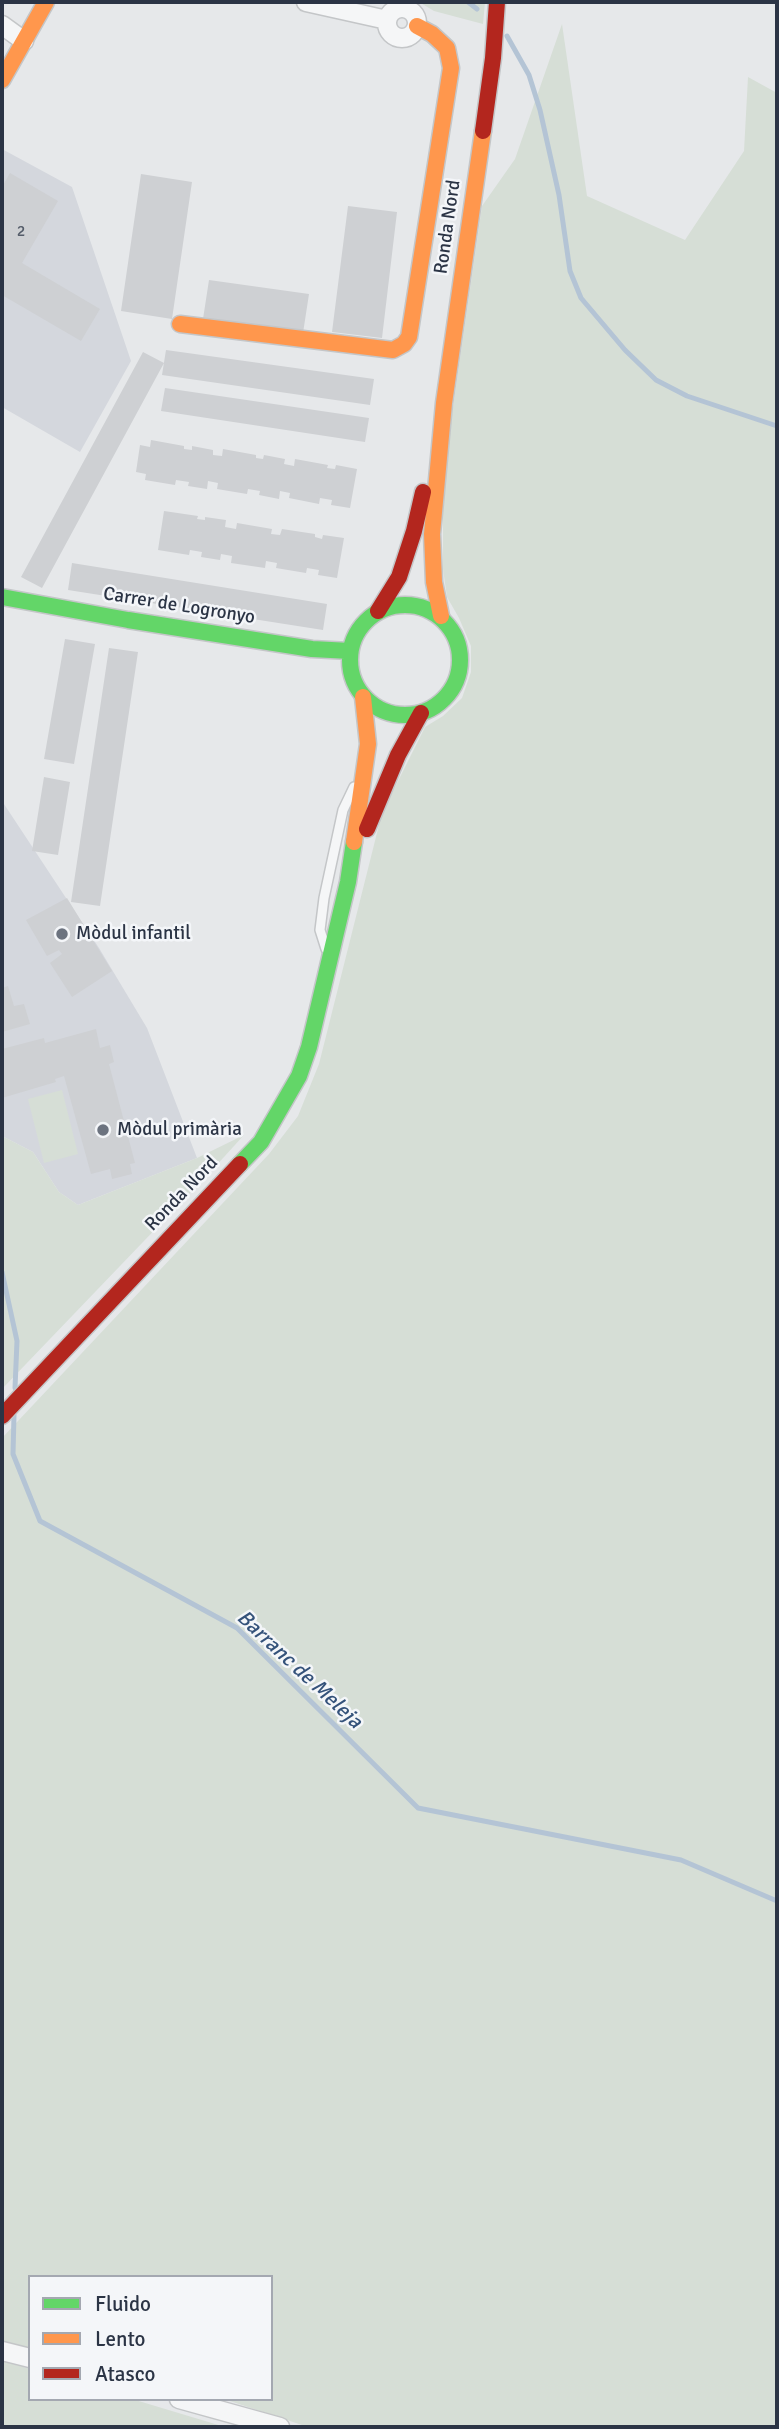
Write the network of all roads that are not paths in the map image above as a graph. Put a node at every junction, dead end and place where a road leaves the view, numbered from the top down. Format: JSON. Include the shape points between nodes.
{"nodes":[{"id":1,"x":46,"y":2,"type":"edge"},
{"id":2,"x":306,"y":2,"type":"edge"},
{"id":3,"x":497,"y":2,"type":"edge"},
{"id":4,"x":506,"y":2,"type":"edge"},
{"id":5,"x":2,"y":25,"type":"edge"},
{"id":6,"x":417,"y":26,"type":"joint"},
{"id":7,"x":24,"y":41,"type":"junction"},
{"id":8,"x":493,"y":58,"type":"junction"},
{"id":9,"x":2,"y":80,"type":"edge"},
{"id":10,"x":180,"y":324,"type":"dead end"},
{"id":11,"x":444,"y":403,"type":"junction"},
{"id":12,"x":2,"y":597,"type":"edge"},
{"id":13,"x":378,"y":611,"type":"junction"},
{"id":14,"x":441,"y":617,"type":"junction"},
{"id":15,"x":350,"y":651,"type":"junction"},
{"id":16,"x":363,"y":697,"type":"junction"},
{"id":17,"x":421,"y":713,"type":"junction"},
{"id":18,"x":365,"y":767,"type":"junction"},
{"id":19,"x":348,"y":882,"type":"junction"},
{"id":20,"x":330,"y":957,"type":"junction"},
{"id":21,"x":2,"y":1416,"type":"edge"},
{"id":22,"x":2,"y":2351,"type":"edge"},
{"id":23,"x":28,"y":2358,"type":"edge"},
{"id":24,"x":186,"y":2401,"type":"edge"},
{"id":25,"x":281,"y":2427,"type":"edge"}],
"edges":[{"from":1,"to":7,"type":"main road"},
{"from":2,"to":6,"type":"street","via":[[387,20],[392,34],[399,38],[407,38]]},
{"from":3,"to":8,"type":"main road","name":"Ronda Nord"},
{"from":4,"to":8,"type":"main road","name":"Ronda Nord"},
{"from":5,"to":7,"type":"street"},
{"from":6,"to":10,"type":"main road","via":[[447,48],[451,68],[410,337],[393,350]]},
{"from":7,"to":9,"type":"main road"},
{"from":8,"to":11,"type":"main road","name":"Ronda Nord"},
{"from":11,"to":13,"type":"main road","name":"Ronda Nord","via":[[414,531],[399,577]]},
{"from":11,"to":14,"type":"main road","name":"Ronda Nord","via":[[432,534]]},
{"from":12,"to":15,"type":"main road","name":"Carrer de Logronyo","via":[[312,649]]},
{"from":13,"to":14,"type":"main road","via":[[410,604]]},
{"from":13,"to":15,"type":"main road","via":[[356,632]]},
{"from":14,"to":17,"type":"main road","via":[[459,645],[458,679],[437,706]]},
{"from":15,"to":16,"type":"main road","via":[[350,667]]},
{"from":16,"to":17,"type":"main road","via":[[390,713]]},
{"from":16,"to":18,"type":"main road","name":"Ronda Nord","via":[[368,744]]},
{"from":17,"to":19,"type":"main road","name":"Ronda Nord","via":[[372,814]]},
{"from":18,"to":19,"type":"main road","name":"Ronda Nord"},
{"from":18,"to":20,"type":"lane","via":[[346,801],[324,898],[320,930]]},
{"from":19,"to":20,"type":"main road","name":"Ronda Nord"},
{"from":20,"to":21,"type":"main road","name":"Ronda Nord","via":[[306,1057],[276,1119],[244,1160]]},
{"from":22,"to":23,"type":"street"},
{"from":24,"to":25,"type":"street"}]}
